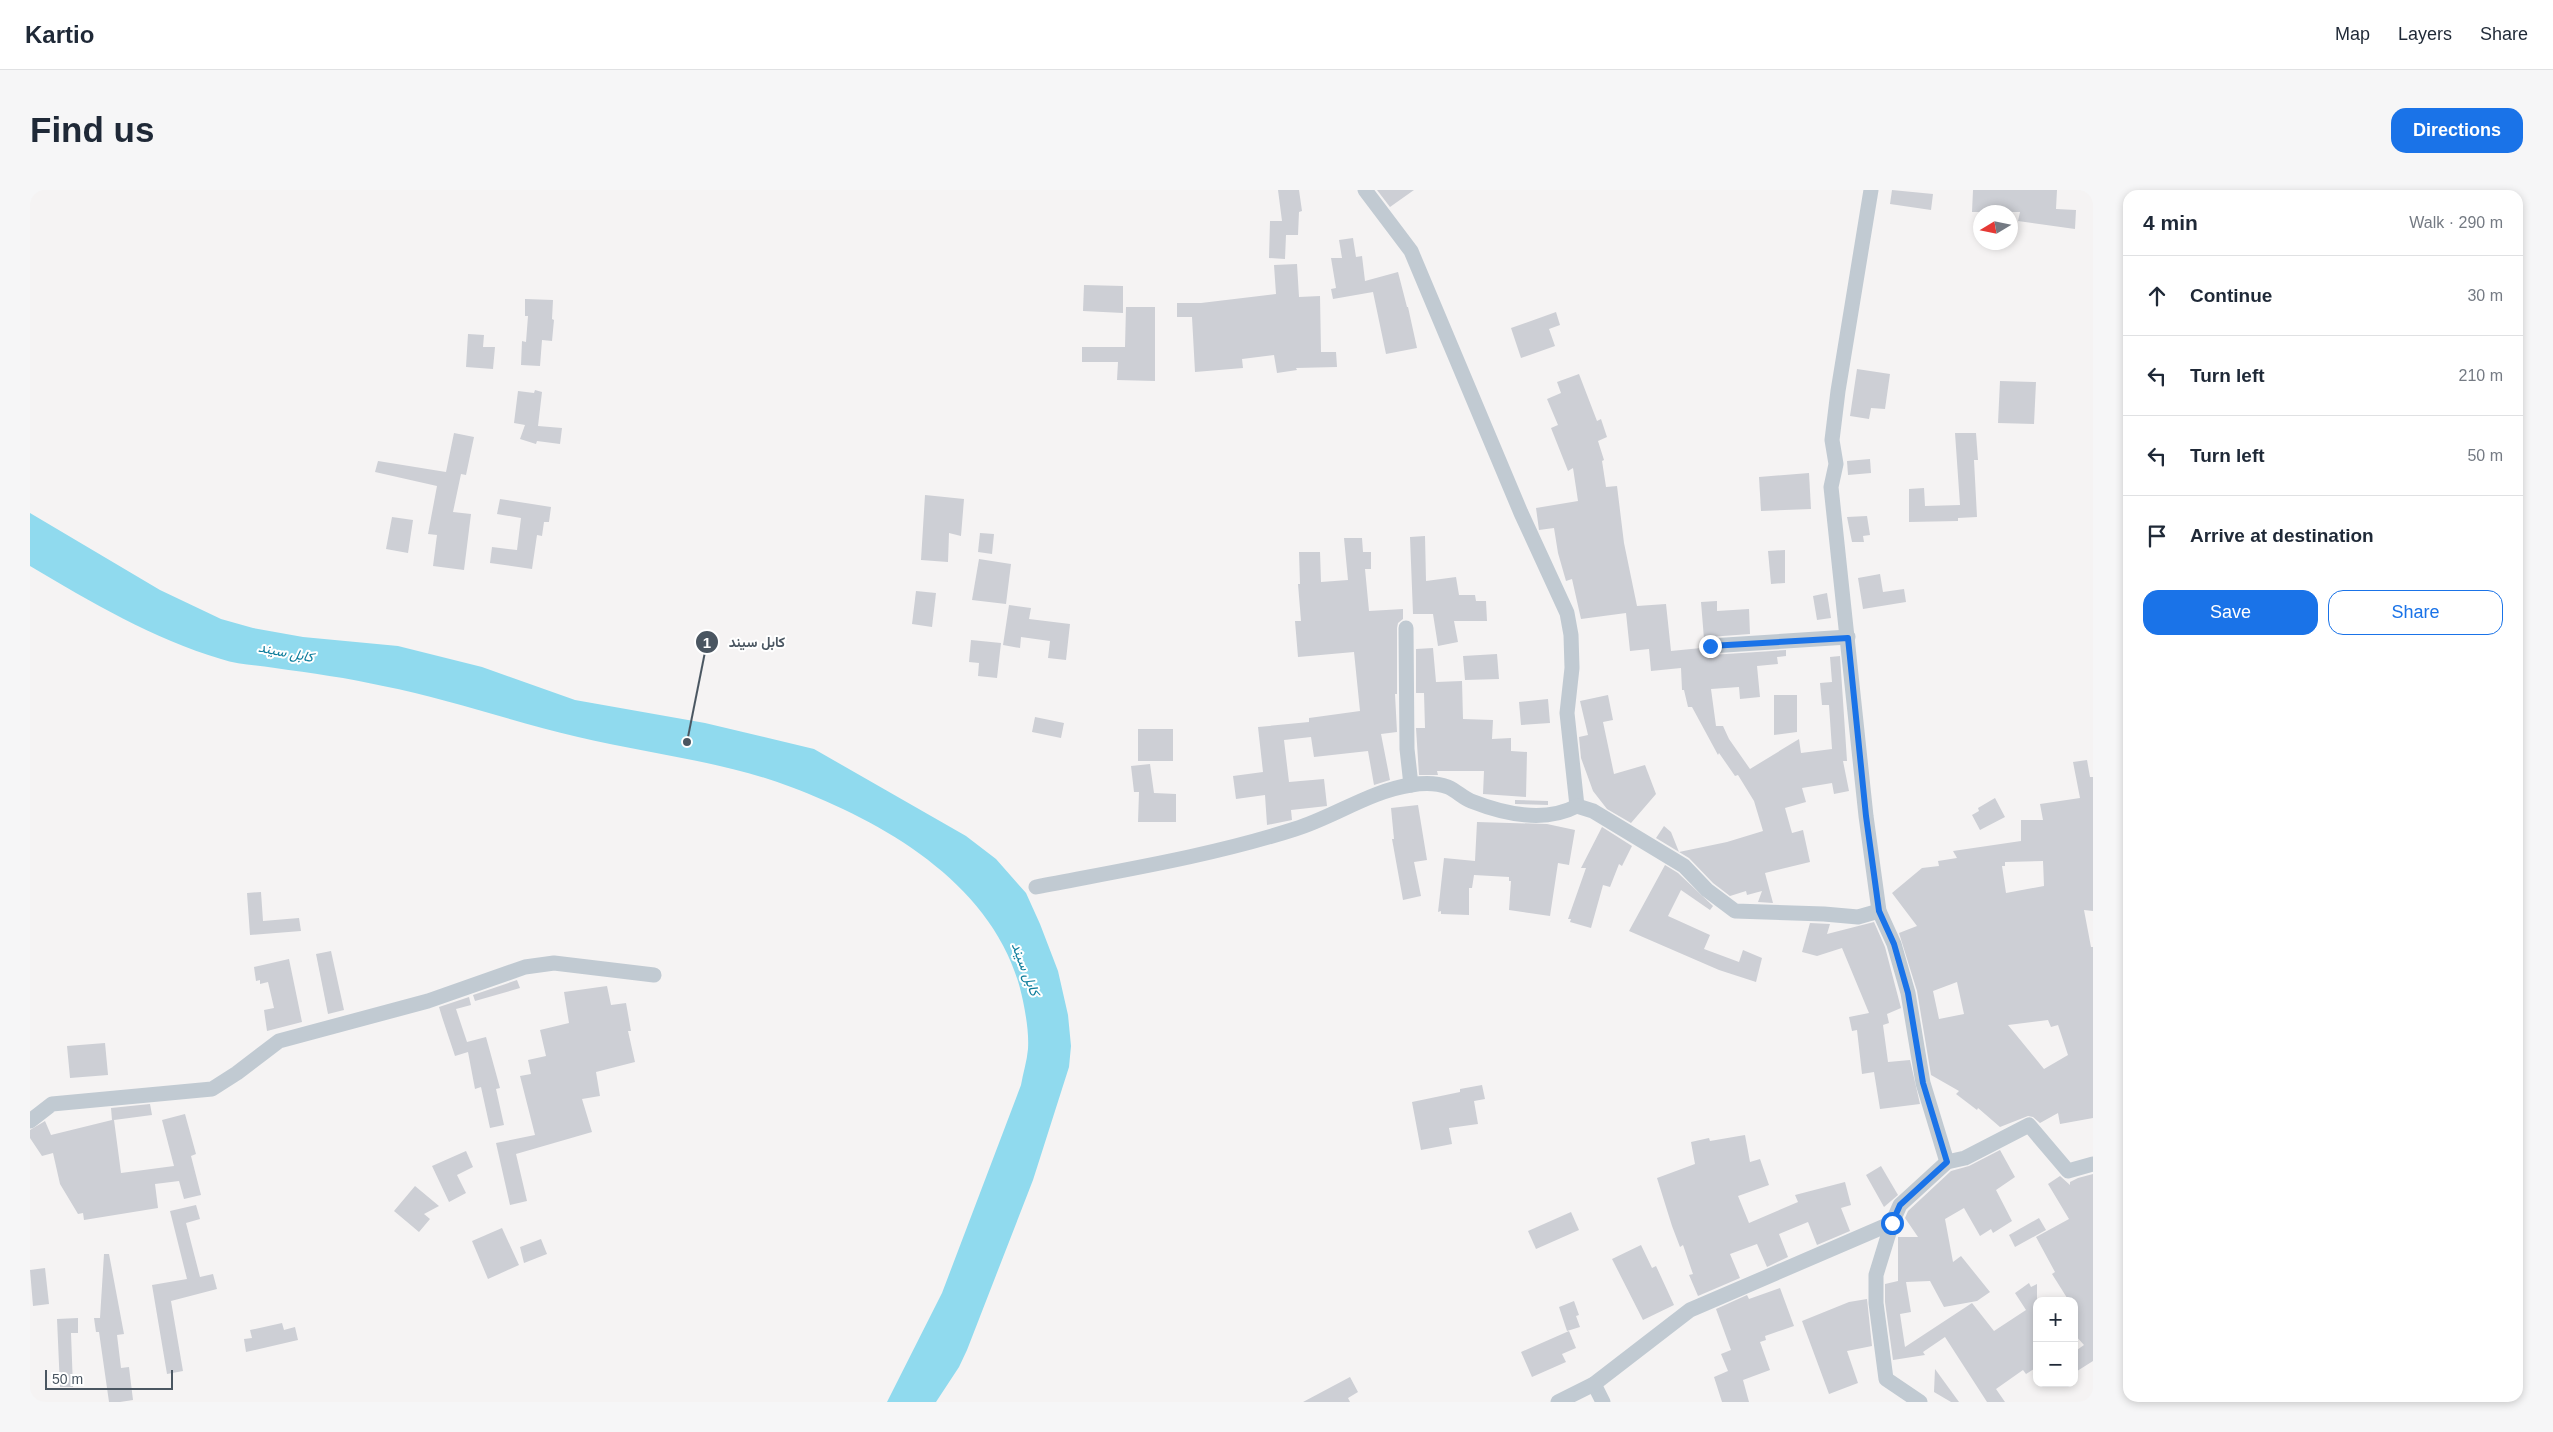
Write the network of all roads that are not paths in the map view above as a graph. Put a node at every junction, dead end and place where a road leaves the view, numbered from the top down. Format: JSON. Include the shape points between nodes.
{"nodes":[{"id":1,"x":1365,"y":190,"type":"edge"},
{"id":2,"x":1872,"y":190,"type":"edge"},
{"id":3,"x":1406,"y":628,"type":"dead end"},
{"id":4,"x":1848,"y":638,"type":"junction"},
{"id":5,"x":1710,"y":646,"type":"dead end"},
{"id":6,"x":1411,"y":785,"type":"junction"},
{"id":7,"x":1577,"y":806,"type":"junction"},
{"id":8,"x":1036,"y":887,"type":"dead end"},
{"id":9,"x":1879,"y":911,"type":"junction"},
{"id":10,"x":654,"y":974,"type":"dead end"},
{"id":11,"x":30,"y":1121,"type":"edge"},
{"id":12,"x":1947,"y":1162,"type":"junction"},
{"id":13,"x":2093,"y":1164,"type":"edge"},
{"id":14,"x":1892,"y":1223,"type":"junction"},
{"id":15,"x":1594,"y":1384,"type":"junction"},
{"id":16,"x":1558,"y":1402,"type":"edge"},
{"id":17,"x":1603,"y":1402,"type":"edge"},
{"id":18,"x":1920,"y":1402,"type":"edge"}],
"edges":[{"from":1,"to":7,"type":"street","via":[[1411,251],[1521,513],[1567,613],[1572,668],[1567,713]]},
{"from":2,"to":4,"type":"street","via":[[1832,440],[1836,464],[1831,487]]},
{"from":3,"to":6,"type":"street","via":[[1407,749]]},
{"from":4,"to":5,"type":"street"},
{"from":4,"to":9,"type":"street"},
{"from":6,"to":7,"type":"street","via":[[1448,787],[1469,801],[1524,815],[1548,815]]},
{"from":6,"to":8,"type":"street","via":[[1389,790],[1296,829],[1256,840],[1198,855]]},
{"from":7,"to":9,"type":"street","via":[[1593,811],[1684,866],[1707,890],[1735,911],[1858,917]]},
{"from":9,"to":12,"type":"street","via":[[1894,944],[1908,993],[1923,1083]]},
{"from":10,"to":11,"type":"street","via":[[554,963],[525,967],[428,1000],[279,1041],[212,1089],[52,1104]]},
{"from":12,"to":13,"type":"street","via":[[1965,1158],[2028,1125],[2068,1171]]},
{"from":12,"to":14,"type":"street","via":[[1900,1205]]},
{"from":14,"to":15,"type":"street","via":[[1690,1310]]},
{"from":14,"to":18,"type":"street","via":[[1876,1275],[1876,1303],[1886,1379]]},
{"from":15,"to":16,"type":"street"},
{"from":15,"to":17,"type":"street"}]}
